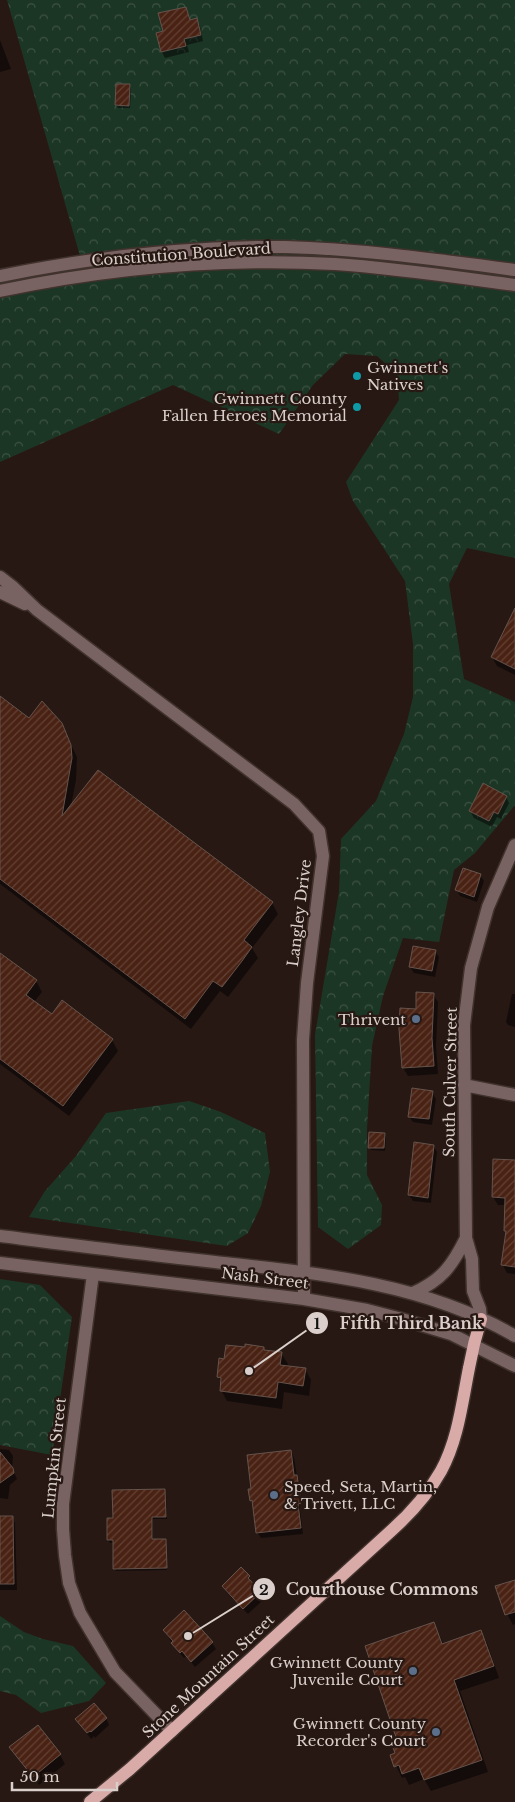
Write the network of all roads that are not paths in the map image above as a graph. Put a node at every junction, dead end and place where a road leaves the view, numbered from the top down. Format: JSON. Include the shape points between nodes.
{"nodes":[{"id":1,"x":515,"y":270,"type":"edge"},
{"id":2,"x":0,"y":276,"type":"edge"},
{"id":3,"x":515,"y":285,"type":"edge"},
{"id":4,"x":0,"y":292,"type":"edge"},
{"id":5,"x":0,"y":577,"type":"edge"},
{"id":6,"x":0,"y":592,"type":"edge"},
{"id":7,"x":37,"y":610,"type":"junction"},
{"id":8,"x":515,"y":846,"type":"edge"},
{"id":9,"x":464,"y":1085,"type":"junction"},
{"id":10,"x":515,"y":1095,"type":"edge"},
{"id":11,"x":0,"y":1236,"type":"edge"},
{"id":12,"x":466,"y":1238,"type":"junction"},
{"id":13,"x":0,"y":1263,"type":"edge"},
{"id":14,"x":304,"y":1272,"type":"junction"},
{"id":15,"x":93,"y":1274,"type":"junction"},
{"id":16,"x":412,"y":1293,"type":"junction"},
{"id":17,"x":304,"y":1299,"type":"junction"},
{"id":18,"x":481,"y":1319,"type":"junction"},
{"id":19,"x":515,"y":1336,"type":"edge"},
{"id":20,"x":474,"y":1344,"type":"junction"},
{"id":21,"x":515,"y":1366,"type":"edge"},
{"id":22,"x":172,"y":1731,"type":"junction"},
{"id":23,"x":90,"y":1802,"type":"edge"}],
"edges":[{"from":1,"to":2,"type":"street","name":"Constitution Boulevard","via":[[366,252],[285,247],[162,252],[67,263]]},
{"from":3,"to":4,"type":"street","name":"Constitution Boulevard","via":[[359,266],[251,263],[115,273]]},
{"from":5,"to":7,"type":"street","name":"Langley Drive"},
{"from":6,"to":7,"type":"street","name":"Langley Drive"},
{"from":7,"to":14,"type":"street","name":"Langley Drive","via":[[294,804],[319,831],[323,856],[303,1040]]},
{"from":8,"to":9,"type":"street","name":"South Culver Street","via":[[488,907],[471,968],[464,1025]]},
{"from":9,"to":10,"type":"street"},
{"from":9,"to":12,"type":"street","name":"South Culver Street"},
{"from":11,"to":14,"type":"street","name":"Nash Street"},
{"from":12,"to":16,"type":"street","via":[[445,1272],[432,1284]]},
{"from":12,"to":18,"type":"street","name":"South Culver Street","via":[[472,1259],[473,1291]]},
{"from":13,"to":15,"type":"street","name":"Nash Street"},
{"from":14,"to":16,"type":"street","name":"Nash Street"},
{"from":14,"to":17,"type":"street","name":"Langley Drive"},
{"from":15,"to":17,"type":"street","name":"Nash Street"},
{"from":15,"to":22,"type":"street","name":"Lumpkin Street","via":[[63,1504],[69,1583],[80,1613],[115,1672]]},
{"from":16,"to":18,"type":"street","name":"Nash Street"},
{"from":17,"to":20,"type":"street","name":"Nash Street","via":[[398,1318]]},
{"from":18,"to":19,"type":"street","name":"Nash Street"},
{"from":18,"to":20,"type":"main road","name":"Stone Mountain Street"},
{"from":20,"to":21,"type":"street","name":"Nash Street"},
{"from":20,"to":22,"type":"main road","name":"Stone Mountain Street","via":[[451,1448],[427,1492],[392,1530]]},
{"from":22,"to":23,"type":"main road","name":"Stone Mountain Street"}]}
